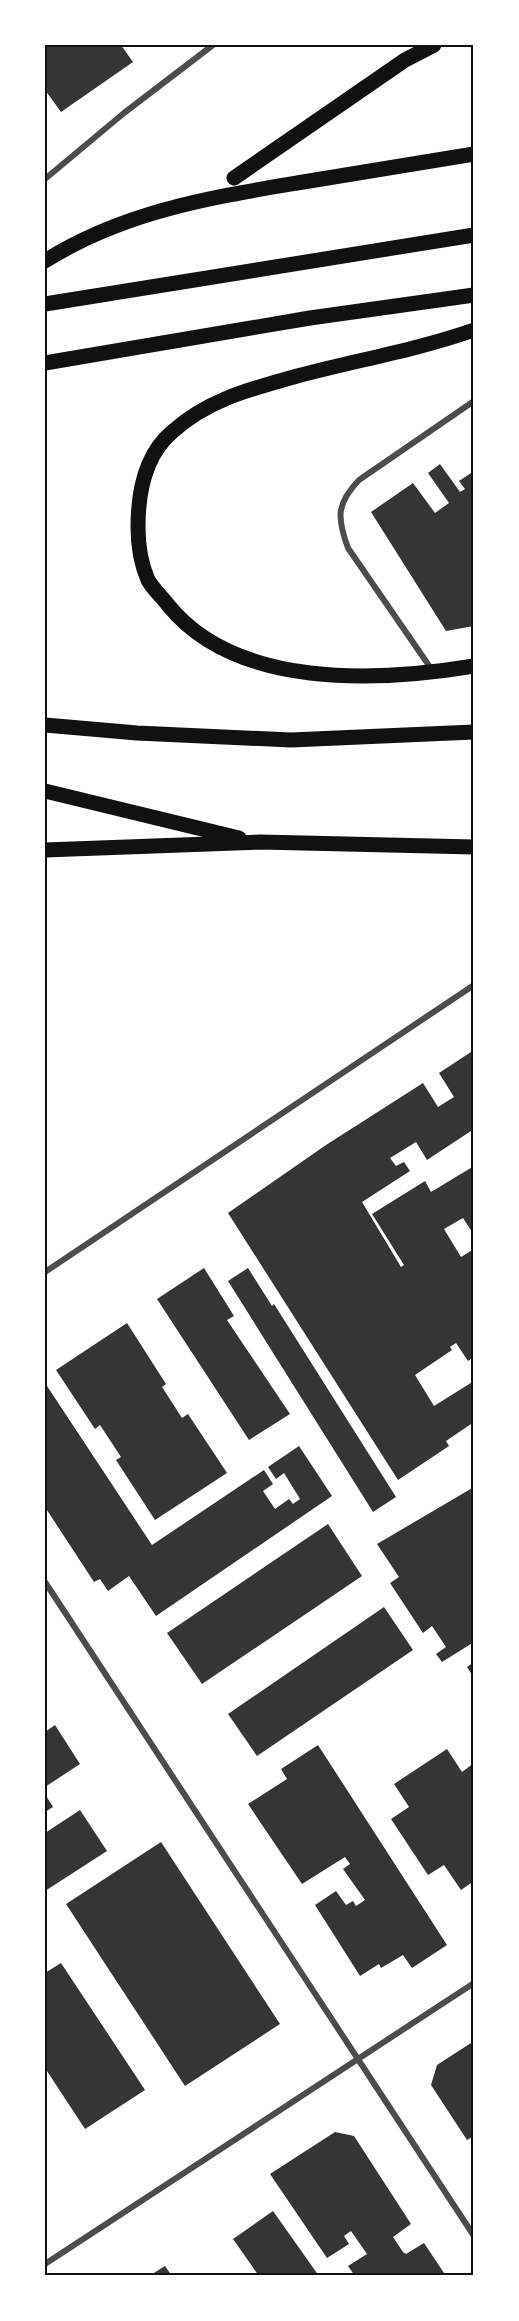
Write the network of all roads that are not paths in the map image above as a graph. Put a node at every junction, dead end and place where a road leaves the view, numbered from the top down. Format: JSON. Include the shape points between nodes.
{"nodes":[{"id":1,"x":213,"y":45,"type":"edge"},
{"id":2,"x":419,"y":45,"type":"edge"},
{"id":3,"x":434,"y":45,"type":"edge"},
{"id":4,"x":405,"y":60,"type":"junction"},
{"id":5,"x":474,"y":154,"type":"edge"},
{"id":6,"x":234,"y":178,"type":"dead end"},
{"id":7,"x":45,"y":179,"type":"edge"},
{"id":8,"x":474,"y":235,"type":"edge"},
{"id":9,"x":45,"y":261,"type":"edge"},
{"id":10,"x":474,"y":295,"type":"edge"},
{"id":11,"x":45,"y":304,"type":"edge"},
{"id":12,"x":474,"y":330,"type":"edge"},
{"id":13,"x":45,"y":363,"type":"edge"},
{"id":14,"x":474,"y":401,"type":"edge"},
{"id":15,"x":474,"y":666,"type":"edge"},
{"id":16,"x":434,"y":673,"type":"junction"},
{"id":17,"x":45,"y":725,"type":"edge"},
{"id":18,"x":474,"y":732,"type":"edge"},
{"id":19,"x":45,"y":791,"type":"edge"},
{"id":20,"x":260,"y":842,"type":"junction"},
{"id":21,"x":471,"y":847,"type":"edge"},
{"id":22,"x":45,"y":850,"type":"edge"},
{"id":23,"x":474,"y":985,"type":"edge"},
{"id":24,"x":45,"y":1272,"type":"edge"},
{"id":25,"x":45,"y":1582,"type":"edge"},
{"id":26,"x":474,"y":1983,"type":"edge"},
{"id":27,"x":358,"y":2059,"type":"junction"},
{"id":28,"x":474,"y":2236,"type":"edge"},
{"id":29,"x":45,"y":2264,"type":"edge"}],
"edges":[{"from":1,"to":7,"type":"street"},
{"from":2,"to":4,"type":"main road"},
{"from":3,"to":4,"type":"main road"},
{"from":4,"to":6,"type":"main road"},
{"from":5,"to":9,"type":"main road","via":[[203,199],[135,218],[75,242]]},
{"from":8,"to":11,"type":"main road"},
{"from":10,"to":13,"type":"main road"},
{"from":12,"to":16,"type":"main road","via":[[242,391],[199,410],[169,433],[148,465],[138,501],[138,545],[149,580],[180,620],[224,649],[264,665],[313,672],[376,677]]},
{"from":14,"to":16,"type":"street","via":[[359,480],[346,493],[340,508],[348,548]]},
{"from":15,"to":16,"type":"main road"},
{"from":17,"to":18,"type":"main road","via":[[291,740]]},
{"from":19,"to":20,"type":"main road"},
{"from":20,"to":21,"type":"main road"},
{"from":20,"to":22,"type":"main road"},
{"from":23,"to":24,"type":"street"},
{"from":25,"to":27,"type":"street"},
{"from":26,"to":27,"type":"street"},
{"from":27,"to":28,"type":"street"},
{"from":27,"to":29,"type":"street"}]}
